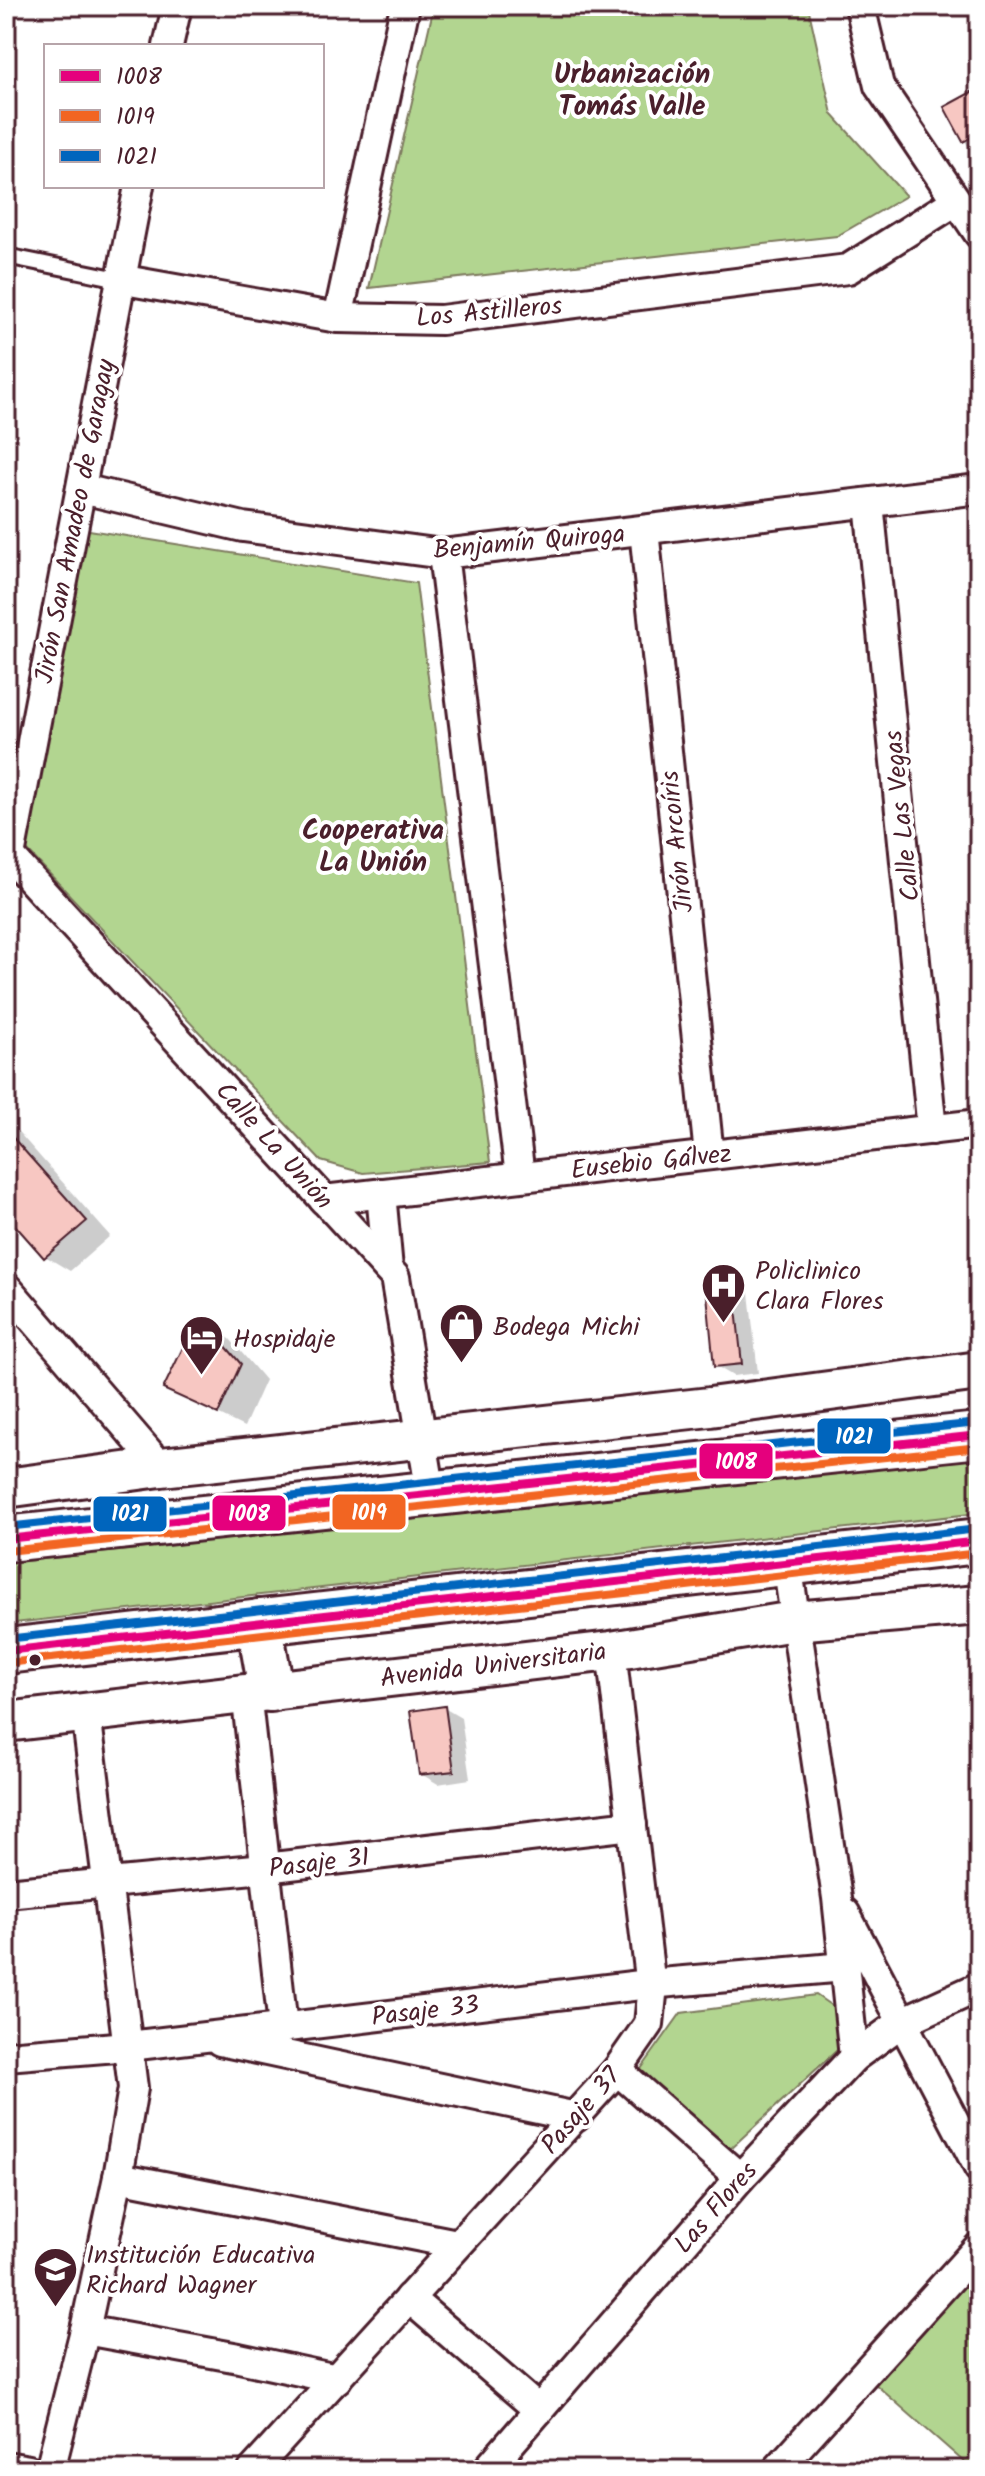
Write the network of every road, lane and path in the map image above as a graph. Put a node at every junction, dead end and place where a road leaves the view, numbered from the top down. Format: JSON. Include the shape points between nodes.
{"nodes":[{"id":1,"x":177,"y":6,"type":"edge"},
{"id":2,"x":405,"y":6,"type":"edge"},
{"id":3,"x":860,"y":6,"type":"edge"},
{"id":4,"x":168,"y":44,"type":"edge"},
{"id":5,"x":139,"y":188,"type":"edge"},
{"id":6,"x":956,"y":201,"type":"junction"},
{"id":7,"x":979,"y":234,"type":"edge"},
{"id":8,"x":6,"y":256,"type":"edge"},
{"id":9,"x":119,"y":279,"type":"junction"},
{"id":10,"x":338,"y":318,"type":"junction"},
{"id":11,"x":82,"y":489,"type":"junction"},
{"id":12,"x":979,"y":489,"type":"edge"},
{"id":13,"x":869,"y":503,"type":"junction"},
{"id":14,"x":644,"y":530,"type":"junction"},
{"id":15,"x":443,"y":554,"type":"junction"},
{"id":16,"x":35,"y":728,"type":"junction"},
{"id":17,"x":6,"y":753,"type":"edge"},
{"id":18,"x":8,"y":854,"type":"edge"},
{"id":19,"x":979,"y":1124,"type":"edge"},
{"id":20,"x":932,"y":1130,"type":"junction"},
{"id":21,"x":709,"y":1155,"type":"junction"},
{"id":22,"x":520,"y":1176,"type":"junction"},
{"id":23,"x":381,"y":1193,"type":"junction"},
{"id":24,"x":324,"y":1200,"type":"junction"},
{"id":25,"x":388,"y":1269,"type":"junction"},
{"id":26,"x":6,"y":1287,"type":"edge"},
{"id":27,"x":979,"y":1371,"type":"edge"},
{"id":28,"x":979,"y":1435,"type":"edge"},
{"id":29,"x":423,"y":1437,"type":"junction"},
{"id":30,"x":161,"y":1467,"type":"junction"},
{"id":31,"x":6,"y":1488,"type":"edge"},
{"id":32,"x":431,"y":1494,"type":"junction"},
{"id":33,"x":6,"y":1539,"type":"edge"},
{"id":34,"x":979,"y":1541,"type":"edge"},
{"id":35,"x":787,"y":1563,"type":"junction"},
{"id":36,"x":979,"y":1605,"type":"edge"},
{"id":37,"x":794,"y":1621,"type":"junction"},
{"id":38,"x":259,"y":1622,"type":"junction"},
{"id":39,"x":6,"y":1651,"type":"edge"},
{"id":40,"x":611,"y":1651,"type":"junction"},
{"id":41,"x":258,"y":1691,"type":"junction"},
{"id":42,"x":86,"y":1713,"type":"junction"},
{"id":43,"x":6,"y":1722,"type":"edge"},
{"id":44,"x":632,"y":1825,"type":"junction"},
{"id":45,"x":265,"y":1868,"type":"junction"},
{"id":46,"x":108,"y":1883,"type":"junction"},
{"id":47,"x":6,"y":1893,"type":"edge"},
{"id":48,"x":837,"y":1898,"type":"junction"},
{"id":49,"x":845,"y":1967,"type":"junction"},
{"id":50,"x":649,"y":1984,"type":"junction"},
{"id":51,"x":979,"y":1987,"type":"edge"},
{"id":52,"x":342,"y":2020,"type":"junction"},
{"id":53,"x":902,"y":2022,"type":"junction"},
{"id":54,"x":283,"y":2027,"type":"junction"},
{"id":55,"x":197,"y":2036,"type":"junction"},
{"id":56,"x":129,"y":2046,"type":"junction"},
{"id":57,"x":6,"y":2056,"type":"edge"},
{"id":58,"x":854,"y":2057,"type":"junction"},
{"id":59,"x":341,"y":2067,"type":"junction"},
{"id":60,"x":617,"y":2070,"type":"junction"},
{"id":61,"x":576,"y":2117,"type":"junction"},
{"id":62,"x":979,"y":2168,"type":"edge"},
{"id":63,"x":118,"y":2177,"type":"junction"},
{"id":64,"x":740,"y":2178,"type":"junction"},
{"id":65,"x":457,"y":2244,"type":"junction"},
{"id":66,"x":979,"y":2247,"type":"edge"},
{"id":67,"x":409,"y":2298,"type":"junction"},
{"id":68,"x":85,"y":2330,"type":"junction"},
{"id":69,"x":337,"y":2379,"type":"junction"},
{"id":70,"x":539,"y":2410,"type":"junction"},
{"id":71,"x":6,"y":2466,"type":"edge"},
{"id":72,"x":29,"y":2470,"type":"edge"},
{"id":73,"x":50,"y":2470,"type":"edge"},
{"id":74,"x":253,"y":2470,"type":"edge"},
{"id":75,"x":487,"y":2470,"type":"edge"},
{"id":76,"x":777,"y":2470,"type":"edge"}],
"edges":[{"from":1,"to":4,"type":"street"},
{"from":2,"to":10,"type":"street"},
{"from":3,"to":6,"type":"street","via":[[879,86]]},
{"from":5,"to":9,"type":"street","name":"Jirón San Amadeo de Garagay"},
{"from":6,"to":7,"type":"street"},
{"from":6,"to":10,"type":"street","name":"Los Astilleros","via":[[848,269],[441,320]]},
{"from":8,"to":9,"type":"lane","name":"Los Astilleros"},
{"from":9,"to":10,"type":"street","name":"Los Astilleros"},
{"from":9,"to":11,"type":"street","name":"Jirón San Amadeo de Garagay"},
{"from":11,"to":15,"type":"street","name":"Benjamín Quiroga","via":[[243,527]]},
{"from":11,"to":16,"type":"street","name":"Jirón San Amadeo de Garagay"},
{"from":12,"to":13,"type":"street","name":"Benjamín Quiroga"},
{"from":13,"to":14,"type":"street","name":"Benjamín Quiroga"},
{"from":13,"to":20,"type":"street","name":"Calle Las Vegas"},
{"from":14,"to":15,"type":"street","name":"Benjamín Quiroga"},
{"from":14,"to":21,"type":"street","name":"Jirón Arcoíris"},
{"from":15,"to":22,"type":"street"},
{"from":16,"to":17,"type":"street"},
{"from":16,"to":18,"type":"street","name":"Jirón San Amadeo de Garagay"},
{"from":18,"to":24,"type":"street","name":"Calle La Unión"},
{"from":19,"to":20,"type":"street","name":"Eusebio Gálvez"},
{"from":20,"to":21,"type":"street","name":"Eusebio Gálvez"},
{"from":21,"to":22,"type":"street","name":"Eusebio Gálvez"},
{"from":22,"to":23,"type":"street","name":"Eusebio Gálvez"},
{"from":23,"to":24,"type":"street","name":"Eusebio Gálvez"},
{"from":23,"to":25,"type":"street"},
{"from":24,"to":25,"type":"street","name":"Calle La Unión"},
{"from":25,"to":29,"type":"street","name":"Calle La Unión","via":[[395,1277]]},
{"from":26,"to":30,"type":"street"},
{"from":27,"to":29,"type":"main road","via":[[710,1407]]},
{"from":28,"to":32,"type":"main road"},
{"from":29,"to":30,"type":"main road"},
{"from":29,"to":32,"type":"street","name":"Calle La Unión"},
{"from":30,"to":31,"type":"main road"},
{"from":32,"to":33,"type":"main road"},
{"from":34,"to":35,"type":"main road"},
{"from":35,"to":37,"type":"street"},
{"from":35,"to":38,"type":"main road"},
{"from":36,"to":37,"type":"main road","name":"Avenida Universitaria"},
{"from":37,"to":40,"type":"main road","name":"Avenida Universitaria"},
{"from":37,"to":48,"type":"street"},
{"from":38,"to":39,"type":"main road"},
{"from":38,"to":41,"type":"main road"},
{"from":40,"to":41,"type":"main road","name":"Avenida Universitaria"},
{"from":40,"to":44,"type":"street","name":"Pasaje 37"},
{"from":41,"to":42,"type":"main road","name":"Avenida Universitaria"},
{"from":41,"to":45,"type":"street"},
{"from":42,"to":43,"type":"main road","name":"Avenida Universitaria"},
{"from":42,"to":46,"type":"street"},
{"from":44,"to":45,"type":"street","name":"Pasaje 31"},
{"from":44,"to":50,"type":"street","name":"Pasaje 37"},
{"from":45,"to":46,"type":"street","name":"Pasaje 31"},
{"from":45,"to":54,"type":"street"},
{"from":46,"to":47,"type":"street","name":"Pasaje 31"},
{"from":46,"to":56,"type":"street"},
{"from":48,"to":49,"type":"street"},
{"from":48,"to":53,"type":"street"},
{"from":49,"to":50,"type":"street","name":"Pasaje 33"},
{"from":49,"to":58,"type":"street"},
{"from":50,"to":52,"type":"street","name":"Pasaje 33"},
{"from":50,"to":60,"type":"street","name":"Pasaje 37","via":[[649,2024]]},
{"from":51,"to":53,"type":"street","name":"Las Flores"},
{"from":52,"to":54,"type":"street","name":"Pasaje 33"},
{"from":52,"to":59,"type":"street"},
{"from":53,"to":58,"type":"street","name":"Las Flores"},
{"from":53,"to":62,"type":"street"},
{"from":54,"to":55,"type":"street","name":"Pasaje 33"},
{"from":55,"to":56,"type":"street","name":"Pasaje 33"},
{"from":55,"to":59,"type":"street"},
{"from":56,"to":57,"type":"street","name":"Pasaje 33"},
{"from":56,"to":63,"type":"street","via":[[133,2088]]},
{"from":58,"to":64,"type":"street","name":"Las Flores"},
{"from":59,"to":61,"type":"street"},
{"from":60,"to":61,"type":"street","name":"Pasaje 37"},
{"from":60,"to":64,"type":"street"},
{"from":61,"to":65,"type":"street","name":"Pasaje 37"},
{"from":63,"to":65,"type":"street"},
{"from":63,"to":68,"type":"street"},
{"from":64,"to":70,"type":"street","name":"Las Flores"},
{"from":65,"to":67,"type":"street","name":"Pasaje 37"},
{"from":66,"to":76,"type":"street"},
{"from":67,"to":69,"type":"street","name":"Pasaje 37"},
{"from":67,"to":70,"type":"street"},
{"from":68,"to":69,"type":"street"},
{"from":68,"to":73,"type":"street"},
{"from":69,"to":74,"type":"street","name":"Pasaje 37"},
{"from":70,"to":75,"type":"street","name":"Las Flores"},
{"from":71,"to":72,"type":"street"}]}
